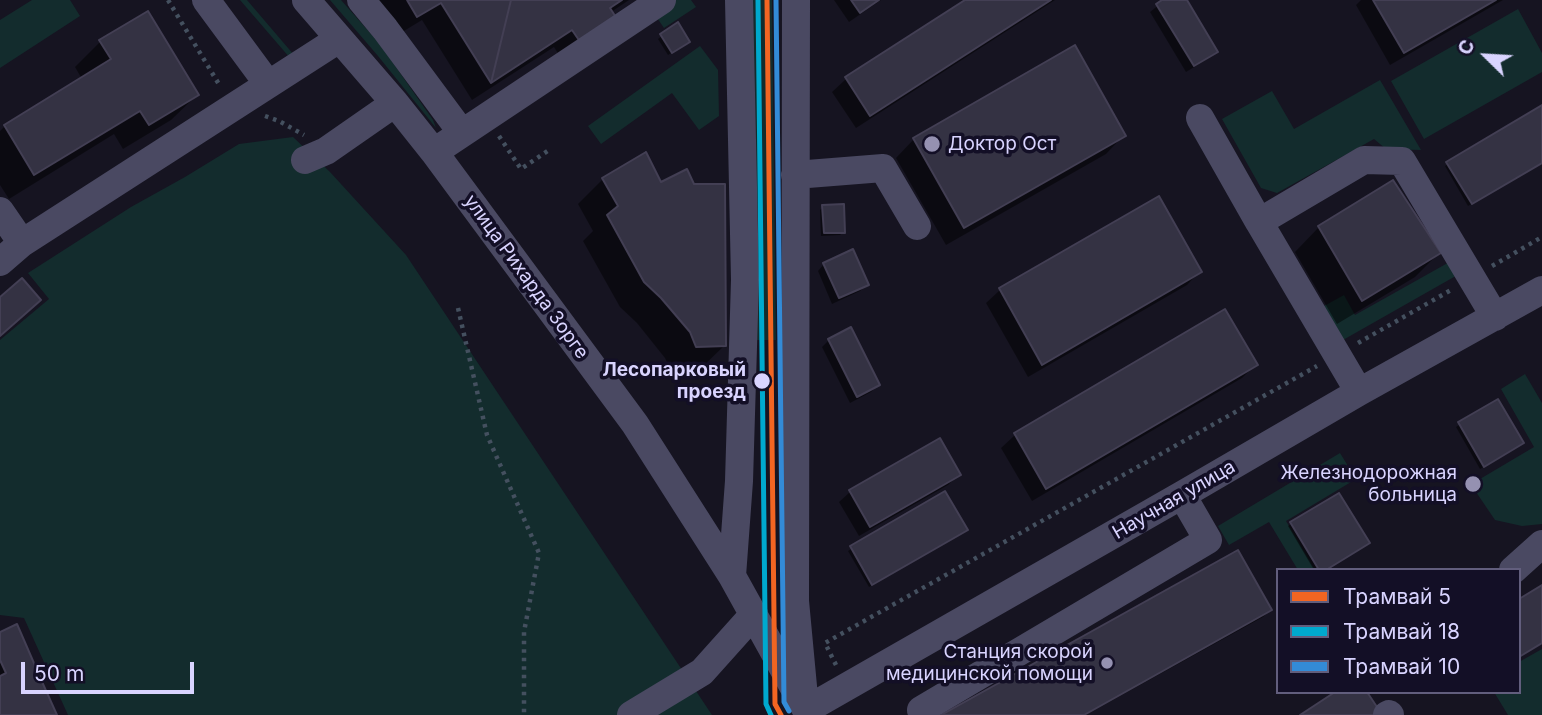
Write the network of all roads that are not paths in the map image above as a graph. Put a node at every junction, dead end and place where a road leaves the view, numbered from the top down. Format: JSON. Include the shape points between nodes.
{"nodes":[{"id":1,"x":206,"y":0,"type":"edge"},
{"id":2,"x":306,"y":0,"type":"edge"},
{"id":3,"x":361,"y":0,"type":"edge"},
{"id":4,"x":662,"y":0,"type":"edge"},
{"id":5,"x":739,"y":0,"type":"edge"},
{"id":6,"x":796,"y":0,"type":"edge"},
{"id":7,"x":340,"y":38,"type":"junction"},
{"id":8,"x":268,"y":84,"type":"junction"},
{"id":9,"x":395,"y":103,"type":"junction"},
{"id":10,"x":1199,"y":118,"type":"dead end"},
{"id":11,"x":462,"y":133,"type":"junction"},
{"id":12,"x":434,"y":152,"type":"junction"},
{"id":13,"x":316,"y":155,"type":"road end"},
{"id":14,"x":795,"y":175,"type":"junction"},
{"id":15,"x":0,"y":211,"type":"edge"},
{"id":16,"x":1259,"y":222,"type":"junction"},
{"id":17,"x":917,"y":226,"type":"dead end"},
{"id":18,"x":22,"y":243,"type":"junction"},
{"id":19,"x":0,"y":262,"type":"edge"},
{"id":20,"x":1541,"y":294,"type":"edge"},
{"id":21,"x":1495,"y":317,"type":"junction"},
{"id":22,"x":1359,"y":392,"type":"junction"},
{"id":23,"x":1182,"y":495,"type":"junction"},
{"id":24,"x":1542,"y":544,"type":"edge"},
{"id":25,"x":1515,"y":568,"type":"edge"},
{"id":26,"x":732,"y":576,"type":"junction"},
{"id":27,"x":754,"y":614,"type":"junction"},
{"id":28,"x":806,"y":713,"type":"edge"},
{"id":29,"x":631,"y":715,"type":"edge"},
{"id":30,"x":924,"y":715,"type":"edge"}],
"edges":[{"from":1,"to":8,"type":"street"},
{"from":2,"to":7,"type":"street","name":"улица Рихарда Зорге"},
{"from":3,"to":11,"type":"street"},
{"from":4,"to":11,"type":"street"},
{"from":5,"to":26,"type":"street","via":[[745,280]]},
{"from":6,"to":14,"type":"street"},
{"from":7,"to":8,"type":"street"},
{"from":7,"to":9,"type":"street","name":"улица Рихарда Зорге"},
{"from":8,"to":18,"type":"street"},
{"from":9,"to":12,"type":"street","name":"улица Рихарда Зорге"},
{"from":9,"to":13,"type":"street"},
{"from":10,"to":16,"type":"street"},
{"from":11,"to":12,"type":"street"},
{"from":12,"to":26,"type":"street","name":"улица Рихарда Зорге","via":[[635,424]]},
{"from":14,"to":17,"type":"street","via":[[883,168]]},
{"from":14,"to":28,"type":"street","via":[[795,601]]},
{"from":15,"to":18,"type":"street"},
{"from":16,"to":21,"type":"street","via":[[1364,160],[1402,161]]},
{"from":16,"to":22,"type":"street"},
{"from":18,"to":19,"type":"street"},
{"from":20,"to":21,"type":"street","name":"Научная улица"},
{"from":21,"to":22,"type":"street","name":"Научная улица"},
{"from":22,"to":23,"type":"street","name":"Научная улица"},
{"from":23,"to":28,"type":"street","name":"Научная улица"},
{"from":23,"to":30,"type":"street","via":[[1208,540],[921,710]]},
{"from":24,"to":25,"type":"street"},
{"from":26,"to":27,"type":"street","name":"улица Рихарда Зорге"},
{"from":27,"to":28,"type":"street","name":"улица Рихарда Зорге"},
{"from":27,"to":29,"type":"street","via":[[702,672]]}]}
